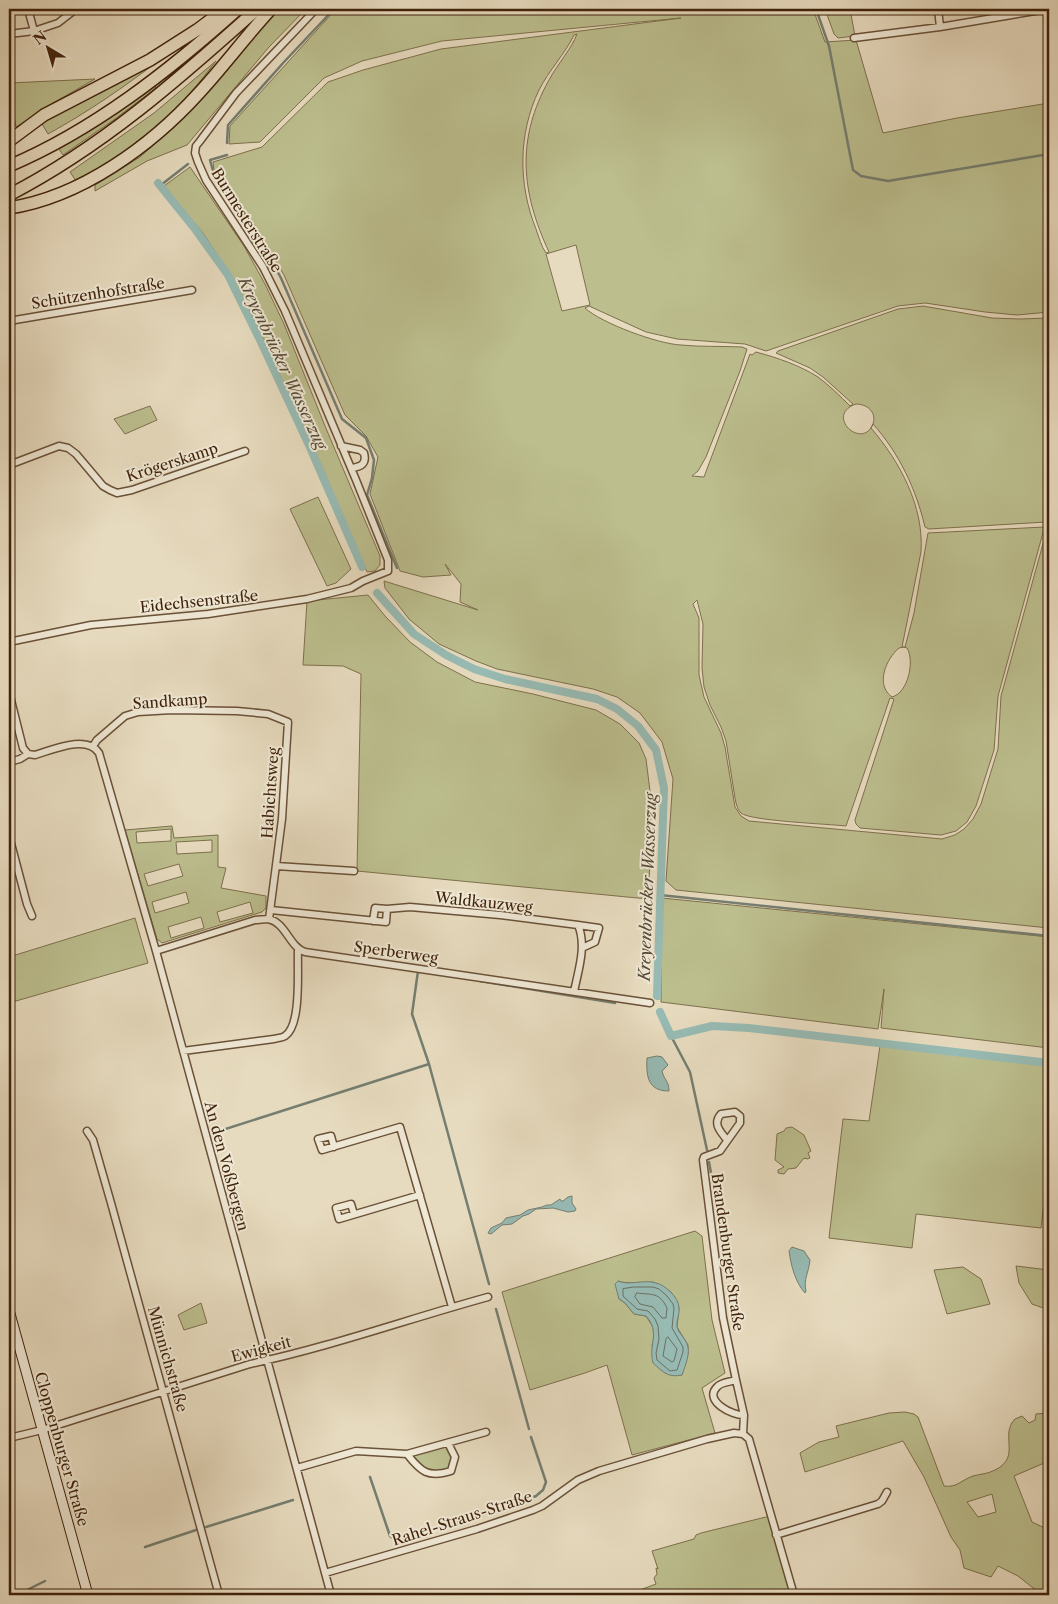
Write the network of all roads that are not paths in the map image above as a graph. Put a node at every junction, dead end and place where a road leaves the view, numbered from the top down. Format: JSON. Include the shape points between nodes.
{"nodes":[{"id":1,"x":28,"y":9,"type":"edge"},
{"id":2,"x":76,"y":9,"type":"edge"},
{"id":3,"x":225,"y":9,"type":"edge"},
{"id":4,"x":238,"y":9,"type":"edge"},
{"id":5,"x":257,"y":9,"type":"edge"},
{"id":6,"x":271,"y":9,"type":"edge"},
{"id":7,"x":316,"y":9,"type":"edge"},
{"id":8,"x":938,"y":9,"type":"edge"},
{"id":9,"x":1047,"y":9,"type":"edge"},
{"id":10,"x":940,"y":27,"type":"junction"},
{"id":11,"x":34,"y":31,"type":"junction"},
{"id":12,"x":9,"y":34,"type":"edge"},
{"id":13,"x":854,"y":38,"type":"dead end"},
{"id":14,"x":9,"y":141,"type":"edge"},
{"id":15,"x":9,"y":166,"type":"edge"},
{"id":16,"x":9,"y":195,"type":"edge"},
{"id":17,"x":9,"y":208,"type":"edge"},
{"id":18,"x":192,"y":290,"type":"dead end"},
{"id":19,"x":9,"y":321,"type":"edge"},
{"id":20,"x":341,"y":446,"type":"junction"},
{"id":21,"x":245,"y":451,"type":"dead end"},
{"id":22,"x":9,"y":465,"type":"edge"},
{"id":23,"x":351,"y":468,"type":"junction"},
{"id":24,"x":388,"y":571,"type":"joint"},
{"id":25,"x":9,"y":642,"type":"edge"},
{"id":26,"x":9,"y":692,"type":"edge"},
{"id":27,"x":288,"y":722,"type":"joint"},
{"id":28,"x":93,"y":746,"type":"junction"},
{"id":29,"x":28,"y":754,"type":"junction"},
{"id":30,"x":9,"y":762,"type":"edge"},
{"id":31,"x":9,"y":836,"type":"edge"},
{"id":32,"x":276,"y":866,"type":"junction"},
{"id":33,"x":354,"y":871,"type":"dead end"},
{"id":34,"x":388,"y":909,"type":"junction"},
{"id":35,"x":271,"y":910,"type":"junction"},
{"id":36,"x":32,"y":916,"type":"dead end"},
{"id":37,"x":270,"y":919,"type":"junction"},
{"id":38,"x":373,"y":921,"type":"junction"},
{"id":39,"x":578,"y":925,"type":"junction"},
{"id":40,"x":582,"y":948,"type":"junction"},
{"id":41,"x":156,"y":950,"type":"junction"},
{"id":42,"x":298,"y":950,"type":"junction"},
{"id":43,"x":574,"y":992,"type":"junction"},
{"id":44,"x":650,"y":1003,"type":"dead end"},
{"id":45,"x":183,"y":1051,"type":"junction"},
{"id":46,"x":87,"y":1132,"type":"dead end"},
{"id":47,"x":727,"y":1140,"type":"junction"},
{"id":48,"x":334,"y":1147,"type":"dead end"},
{"id":49,"x":420,"y":1195,"type":"junction"},
{"id":50,"x":354,"y":1214,"type":"dead end"},
{"id":51,"x":488,"y":1297,"type":"dead end"},
{"id":52,"x":452,"y":1307,"type":"junction"},
{"id":53,"x":9,"y":1310,"type":"edge"},
{"id":54,"x":266,"y":1360,"type":"junction"},
{"id":55,"x":736,"y":1380,"type":"junction"},
{"id":56,"x":164,"y":1391,"type":"junction"},
{"id":57,"x":744,"y":1415,"type":"junction"},
{"id":58,"x":42,"y":1430,"type":"junction"},
{"id":59,"x":486,"y":1432,"type":"dead end"},
{"id":60,"x":743,"y":1434,"type":"junction"},
{"id":61,"x":9,"y":1438,"type":"edge"},
{"id":62,"x":448,"y":1443,"type":"junction"},
{"id":63,"x":407,"y":1454,"type":"junction"},
{"id":64,"x":297,"y":1468,"type":"junction"},
{"id":65,"x":888,"y":1492,"type":"dead end"},
{"id":66,"x":776,"y":1535,"type":"junction"},
{"id":67,"x":325,"y":1572,"type":"junction"},
{"id":68,"x":88,"y":1595,"type":"edge"},
{"id":69,"x":219,"y":1595,"type":"edge"},
{"id":70,"x":331,"y":1595,"type":"edge"},
{"id":71,"x":794,"y":1595,"type":"edge"},
{"id":72,"x":895,"y":1595,"type":"edge"},
{"id":73,"x":902,"y":1595,"type":"edge"}],
"edges":[{"from":1,"to":11,"type":"street"},
{"from":2,"to":11,"type":"street","via":[[58,23]]},
{"from":3,"to":14,"type":"highway","via":[[150,60],[44,115]]},
{"from":4,"to":15,"type":"highway","via":[[107,112]]},
{"from":5,"to":16,"type":"highway","via":[[168,87],[102,138],[71,160]]},
{"from":6,"to":17,"type":"highway","via":[[198,93],[163,128],[130,154],[95,177],[54,196]]},
{"from":7,"to":20,"type":"street","name":"Burmesterstraße","via":[[236,93],[196,146],[195,152],[206,180],[263,267],[285,311]]},
{"from":8,"to":10,"type":"street"},
{"from":9,"to":10,"type":"street"},
{"from":10,"to":13,"type":"street"},
{"from":11,"to":12,"type":"street"},
{"from":18,"to":19,"type":"street","name":"Schützenhofstraße"},
{"from":20,"to":23,"type":"street","name":"Burmesterstraße"},
{"from":20,"to":23,"type":"street","via":[[364,453],[364,463]]},
{"from":21,"to":22,"type":"street","name":"Krögerskamp","via":[[117,493],[104,486],[68,448],[59,446]]},
{"from":23,"to":24,"type":"street","name":"Burmesterstraße","via":[[388,560]]},
{"from":24,"to":25,"type":"street","name":"Eidechsenstraße","via":[[351,588],[307,599],[208,614],[91,625]]},
{"from":26,"to":29,"type":"street","via":[[23,748]]},
{"from":27,"to":28,"type":"street","name":"Sandkamp","via":[[268,714],[237,711],[138,712],[125,716]]},
{"from":27,"to":32,"type":"street","name":"Habichtsweg"},
{"from":28,"to":29,"type":"street","via":[[81,743]]},
{"from":28,"to":41,"type":"street","name":"An den Voßbergen","via":[[101,756]]},
{"from":29,"to":30,"type":"street"},
{"from":31,"to":36,"type":"street"},
{"from":32,"to":33,"type":"street"},
{"from":32,"to":35,"type":"street","name":"Habichtsweg"},
{"from":34,"to":38,"type":"street","via":[[386,922]]},
{"from":34,"to":38,"type":"street","via":[[375,908]]},
{"from":34,"to":39,"type":"street","name":"Waldkauzweg","via":[[410,907]]},
{"from":35,"to":37,"type":"street","name":"Habichtsweg"},
{"from":35,"to":38,"type":"street"},
{"from":37,"to":41,"type":"street","via":[[256,920]]},
{"from":37,"to":42,"type":"street","via":[[281,927]]},
{"from":39,"to":40,"type":"street"},
{"from":39,"to":40,"type":"street","name":"Waldkauzweg","via":[[600,928],[595,942]]},
{"from":40,"to":43,"type":"street"},
{"from":41,"to":45,"type":"street","name":"An den Voßbergen"},
{"from":42,"to":43,"type":"street","name":"Sperberweg"},
{"from":42,"to":45,"type":"street","via":[[296,1011],[293,1025],[286,1035]]},
{"from":43,"to":44,"type":"street","name":"Sperberweg"},
{"from":45,"to":54,"type":"street","name":"An den Voßbergen"},
{"from":46,"to":56,"type":"street","name":"Münnichstraße","via":[[109,1194]]},
{"from":47,"to":47,"type":"street","name":"Brandenburger Straße","via":[[741,1120],[735,1112],[721,1114],[717,1121]]},
{"from":47,"to":55,"type":"street","name":"Brandenburger Straße","via":[[720,1151],[703,1160],[723,1318]]},
{"from":48,"to":49,"type":"street","via":[[400,1127]]},
{"from":49,"to":50,"type":"street"},
{"from":49,"to":52,"type":"street"},
{"from":51,"to":52,"type":"street","name":"Ewigkeit"},
{"from":52,"to":54,"type":"street","name":"Ewigkeit"},
{"from":53,"to":58,"type":"main road","name":"Cloppenburger Straße"},
{"from":54,"to":56,"type":"street","name":"Ewigkeit"},
{"from":54,"to":64,"type":"street","name":"An den Voßbergen"},
{"from":55,"to":57,"type":"street","name":"Brandenburger Straße"},
{"from":55,"to":57,"type":"street","via":[[716,1387],[714,1397],[723,1408]]},
{"from":56,"to":58,"type":"street","name":"Ewigkeit"},
{"from":56,"to":69,"type":"street","name":"Münnichstraße"},
{"from":57,"to":60,"type":"street","name":"Brandenburger Straße"},
{"from":58,"to":61,"type":"street","name":"Ewigkeit"},
{"from":58,"to":68,"type":"main road","name":"Cloppenburger Straße"},
{"from":59,"to":62,"type":"street"},
{"from":60,"to":66,"type":"street","name":"Brandenburger Straße","via":[[749,1439]]},
{"from":60,"to":67,"type":"street","name":"Rahel-Straus-Straße","via":[[707,1439],[599,1471],[578,1480],[533,1510]]},
{"from":62,"to":63,"type":"street"},
{"from":62,"to":63,"type":"street","via":[[455,1458],[451,1471],[437,1475],[421,1470]]},
{"from":63,"to":64,"type":"street","via":[[356,1451]]},
{"from":64,"to":67,"type":"street","name":"An den Voßbergen"},
{"from":65,"to":66,"type":"street","via":[[878,1504]]},
{"from":66,"to":71,"type":"street","name":"Brandenburger Straße"},
{"from":67,"to":70,"type":"street","name":"An den Voßbergen"},
{"from":72,"to":73,"type":"street"}]}
